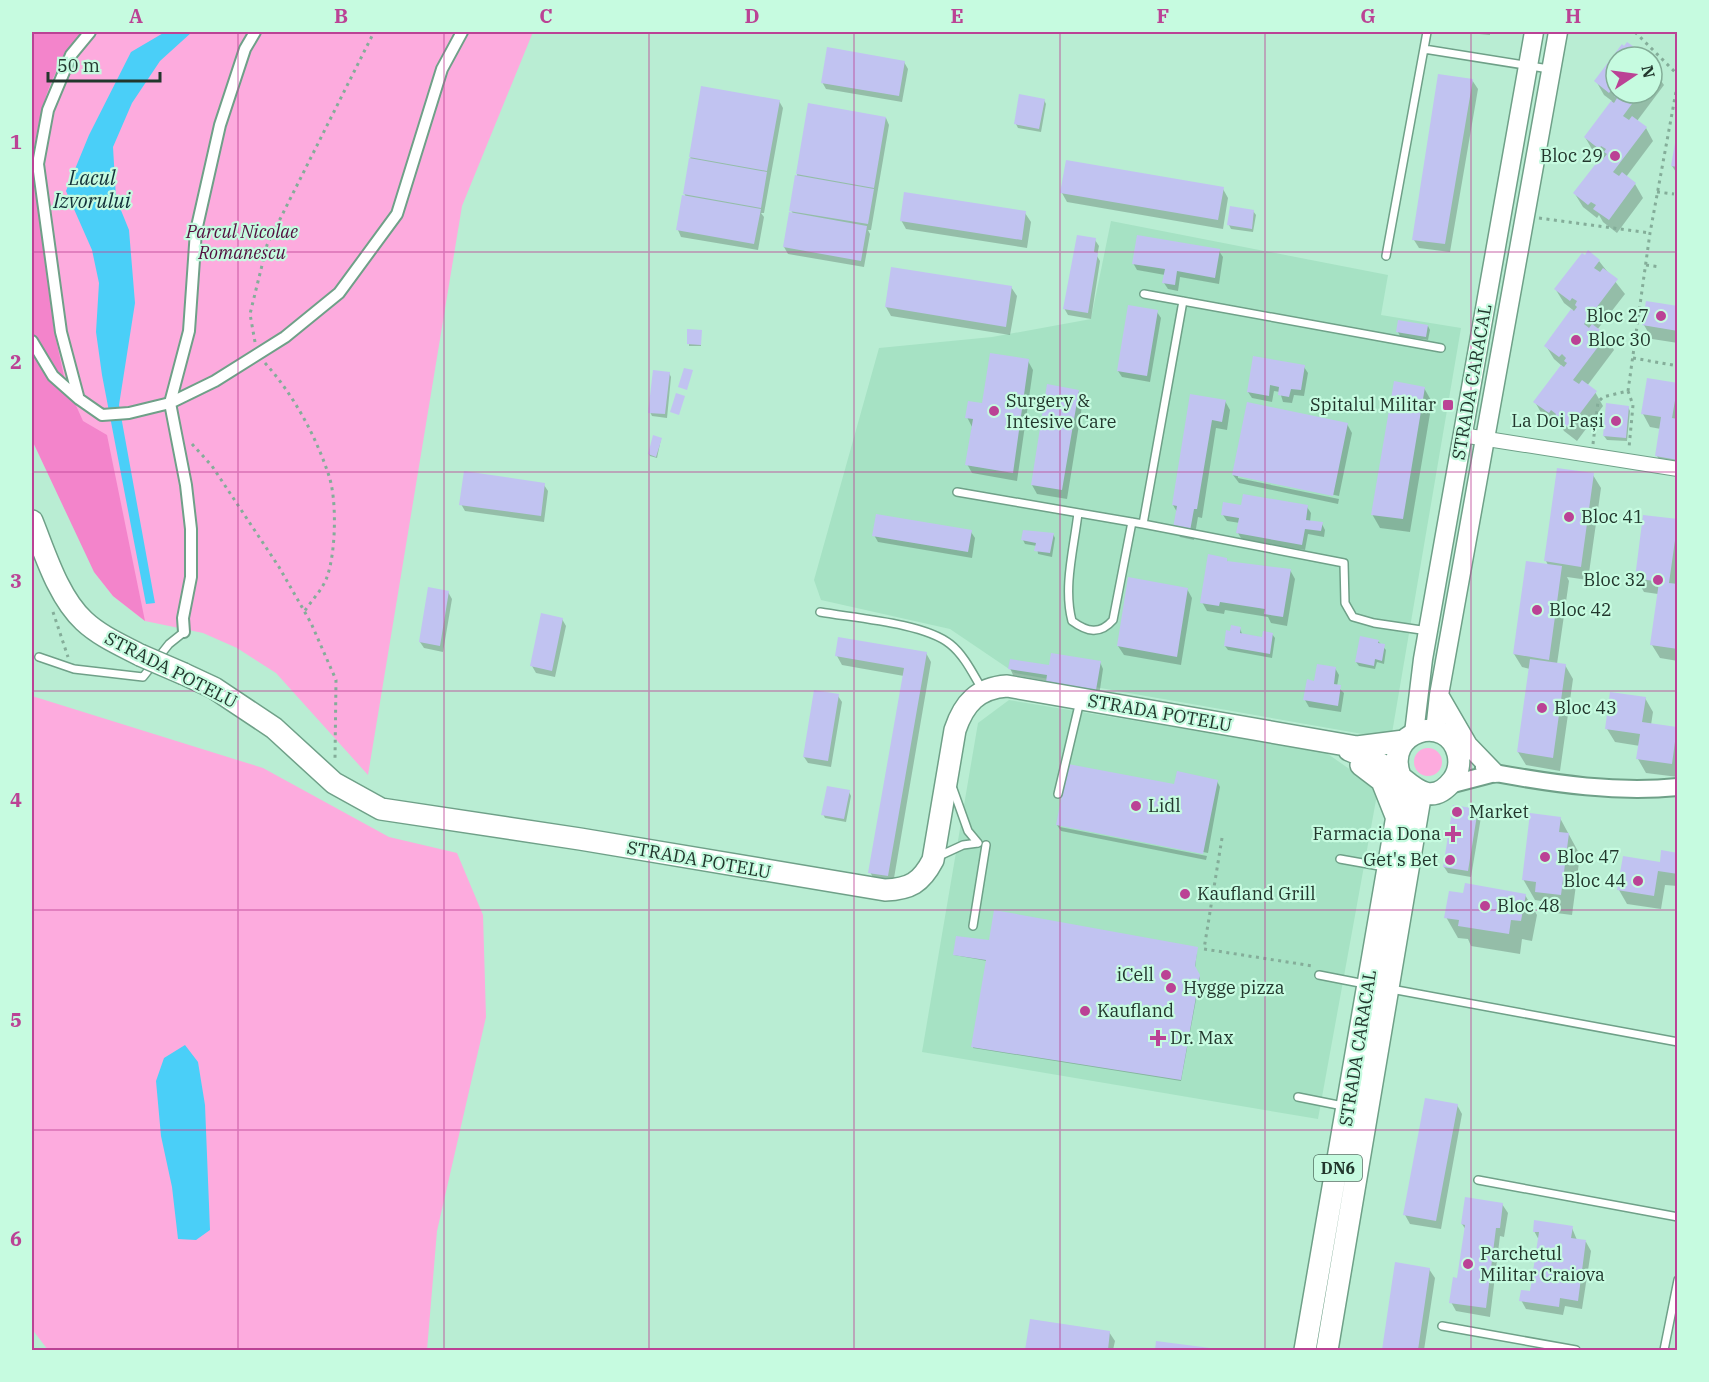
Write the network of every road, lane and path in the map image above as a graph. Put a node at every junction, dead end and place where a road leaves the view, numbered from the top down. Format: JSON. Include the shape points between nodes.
{"nodes":[{"id":1,"x":90,"y":32,"type":"edge"},
{"id":2,"x":255,"y":32,"type":"edge"},
{"id":3,"x":374,"y":32,"type":"edge"},
{"id":4,"x":462,"y":32,"type":"edge"},
{"id":5,"x":1427,"y":32,"type":"edge"},
{"id":6,"x":1534,"y":32,"type":"edge"},
{"id":7,"x":1558,"y":32,"type":"edge"},
{"id":8,"x":1635,"y":32,"type":"edge"},
{"id":9,"x":1424,"y":49,"type":"junction"},
{"id":10,"x":1528,"y":66,"type":"junction"},
{"id":11,"x":1551,"y":70,"type":"junction"},
{"id":12,"x":1677,"y":75,"type":"edge"},
{"id":13,"x":1677,"y":81,"type":"edge"},
{"id":14,"x":1658,"y":192,"type":"junction"},
{"id":15,"x":1674,"y":194,"type":"dead end"},
{"id":16,"x":1525,"y":216,"type":"junction"},
{"id":17,"x":1650,"y":234,"type":"junction"},
{"id":18,"x":1386,"y":256,"type":"dead end"},
{"id":19,"x":1646,"y":265,"type":"junction"},
{"id":20,"x":1660,"y":267,"type":"dead end"},
{"id":21,"x":1144,"y":294,"type":"dead end"},
{"id":22,"x":1183,"y":301,"type":"junction"},
{"id":23,"x":32,"y":341,"type":"edge"},
{"id":24,"x":1441,"y":348,"type":"dead end"},
{"id":25,"x":257,"y":355,"type":"junction"},
{"id":26,"x":1633,"y":358,"type":"junction"},
{"id":27,"x":1677,"y":366,"type":"edge"},
{"id":28,"x":1628,"y":391,"type":"junction"},
{"id":29,"x":79,"y":399,"type":"junction"},
{"id":30,"x":170,"y":403,"type":"junction"},
{"id":31,"x":174,"y":425,"type":"junction"},
{"id":32,"x":1462,"y":435,"type":"junction"},
{"id":33,"x":1486,"y":439,"type":"junction"},
{"id":34,"x":1592,"y":455,"type":"junction"},
{"id":35,"x":1628,"y":461,"type":"junction"},
{"id":36,"x":1677,"y":469,"type":"edge"},
{"id":37,"x":957,"y":492,"type":"dead end"},
{"id":38,"x":1078,"y":513,"type":"junction"},
{"id":39,"x":32,"y":521,"type":"edge"},
{"id":40,"x":1132,"y":522,"type":"junction"},
{"id":41,"x":1143,"y":524,"type":"junction"},
{"id":42,"x":304,"y":612,"type":"junction"},
{"id":43,"x":820,"y":612,"type":"dead end"},
{"id":44,"x":1428,"y":631,"type":"junction"},
{"id":45,"x":184,"y":632,"type":"joint"},
{"id":46,"x":39,"y":657,"type":"dead end"},
{"id":47,"x":983,"y":692,"type":"junction"},
{"id":48,"x":1439,"y":695,"type":"junction"},
{"id":49,"x":1080,"y":699,"type":"junction"},
{"id":50,"x":1418,"y":735,"type":"junction"},
{"id":51,"x":1330,"y":743,"type":"junction"},
{"id":52,"x":1458,"y":751,"type":"junction"},
{"id":53,"x":949,"y":763,"type":"junction"},
{"id":54,"x":335,"y":764,"type":"dead end"},
{"id":55,"x":1495,"y":773,"type":"junction"},
{"id":56,"x":1408,"y":783,"type":"junction"},
{"id":57,"x":1449,"y":785,"type":"junction"},
{"id":58,"x":1677,"y":787,"type":"edge"},
{"id":59,"x":1058,"y":794,"type":"dead end"},
{"id":60,"x":1397,"y":818,"type":"junction"},
{"id":61,"x":1222,"y":838,"type":"dead end"},
{"id":62,"x":986,"y":845,"type":"dead end"},
{"id":63,"x":1340,"y":859,"type":"dead end"},
{"id":64,"x":933,"y":860,"type":"junction"},
{"id":65,"x":1388,"y":868,"type":"junction"},
{"id":66,"x":973,"y":926,"type":"dead end"},
{"id":67,"x":1321,"y":967,"type":"dead end"},
{"id":68,"x":1319,"y":975,"type":"dead end"},
{"id":69,"x":1368,"y":985,"type":"junction"},
{"id":70,"x":1389,"y":988,"type":"junction"},
{"id":71,"x":1677,"y":1042,"type":"edge"},
{"id":72,"x":1298,"y":1097,"type":"dead end"},
{"id":73,"x":1348,"y":1107,"type":"junction"},
{"id":74,"x":1478,"y":1180,"type":"dead end"},
{"id":75,"x":1677,"y":1217,"type":"edge"},
{"id":76,"x":1677,"y":1280,"type":"edge"},
{"id":77,"x":1442,"y":1326,"type":"dead end"},
{"id":78,"x":1305,"y":1350,"type":"edge"},
{"id":79,"x":1327,"y":1350,"type":"edge"},
{"id":80,"x":1576,"y":1350,"type":"edge"},
{"id":81,"x":1665,"y":1350,"type":"edge"}],
"edges":[{"from":1,"to":29,"type":"street","via":[[71,55],[48,110],[38,164],[61,332]]},
{"from":2,"to":30,"type":"street","via":[[245,49],[220,125],[196,231],[189,331]]},
{"from":3,"to":25,"type":"path","via":[[267,244],[250,314]]},
{"from":4,"to":25,"type":"street","via":[[442,69],[397,214],[339,293]]},
{"from":5,"to":9,"type":"lane"},
{"from":6,"to":10,"type":"main road","name":"STRADA CARACAL","number":"DN6"},
{"from":7,"to":11,"type":"main road","name":"STRADA CARACAL","number":"DN6"},
{"from":8,"to":12,"type":"path"},
{"from":9,"to":10,"type":"lane"},
{"from":9,"to":18,"type":"lane"},
{"from":10,"to":11,"type":"lane"},
{"from":10,"to":32,"type":"main road","name":"STRADA CARACAL","number":"DN6"},
{"from":11,"to":16,"type":"main road","name":"STRADA CARACAL","number":"DN6"},
{"from":13,"to":14,"type":"path"},
{"from":14,"to":15,"type":"path"},
{"from":14,"to":17,"type":"path"},
{"from":16,"to":17,"type":"path"},
{"from":16,"to":33,"type":"main road","name":"STRADA CARACAL","number":"DN6"},
{"from":17,"to":19,"type":"path"},
{"from":19,"to":20,"type":"path"},
{"from":19,"to":26,"type":"path"},
{"from":21,"to":22,"type":"lane"},
{"from":22,"to":24,"type":"lane"},
{"from":22,"to":41,"type":"lane"},
{"from":23,"to":29,"type":"street","via":[[53,376]]},
{"from":25,"to":30,"type":"street"},
{"from":25,"to":42,"type":"path","via":[[278,377],[307,424],[330,477],[334,531],[327,578]]},
{"from":26,"to":27,"type":"path"},
{"from":26,"to":28,"type":"path"},
{"from":28,"to":34,"type":"path","via":[[1598,402]]},
{"from":28,"to":35,"type":"path","via":[[1634,405]]},
{"from":29,"to":30,"type":"street","via":[[102,415]]},
{"from":30,"to":31,"type":"street"},
{"from":31,"to":42,"type":"path","via":[[212,466]]},
{"from":31,"to":45,"type":"street","via":[[191,529],[191,577]]},
{"from":32,"to":33,"type":"street"},
{"from":32,"to":44,"type":"main road","name":"STRADA CARACAL","number":"DN6"},
{"from":33,"to":34,"type":"street"},
{"from":33,"to":48,"type":"main road","name":"STRADA CARACAL","number":"DN6"},
{"from":34,"to":35,"type":"street"},
{"from":35,"to":36,"type":"street"},
{"from":37,"to":38,"type":"lane"},
{"from":38,"to":40,"type":"lane"},
{"from":38,"to":40,"type":"lane","via":[[1069,610],[1072,621],[1095,631],[1106,628],[1113,620]]},
{"from":39,"to":64,"type":"main road","name":"STRADA POTELU","bridge":true,"via":[[63,592],[82,620],[141,655],[214,688],[274,728],[334,783],[381,809],[866,889],[904,889],[924,876]]},
{"from":40,"to":41,"type":"lane"},
{"from":41,"to":44,"type":"lane","via":[[1344,563],[1345,603],[1353,617]]},
{"from":42,"to":54,"type":"path","via":[[336,680]]},
{"from":43,"to":47,"type":"lane","via":[[913,628],[949,643]]},
{"from":44,"to":50,"type":"main road","name":"STRADA CARACAL","number":"DN6"},
{"from":45,"to":46,"type":"lane","via":[[169,644],[143,677],[74,669]]},
{"from":47,"to":49,"type":"main road","name":"STRADA POTELU","via":[[1007,686]]},
{"from":47,"to":53,"type":"main road","via":[[961,711]]},
{"from":48,"to":50,"type":"main road","name":"STRADA CARACAL","number":"DN6"},
{"from":48,"to":55,"type":"main road","via":[[1468,745]]},
{"from":49,"to":51,"type":"main road","name":"STRADA POTELU"},
{"from":49,"to":59,"type":"lane"},
{"from":50,"to":51,"type":"main road","name":"STRADA POTELU","via":[[1378,747]]},
{"from":50,"to":52,"type":"main road","via":[[1449,738]]},
{"from":50,"to":56,"type":"main road","number":"DN6","via":[[1397,754]]},
{"from":51,"to":56,"type":"main road","name":"STRADA POTELU","via":[[1379,763]]},
{"from":51,"to":60,"type":"main road","via":[[1378,776]]},
{"from":52,"to":55,"type":"street"},
{"from":52,"to":57,"type":"main road","via":[[1458,769]]},
{"from":53,"to":64,"type":"main road"},
{"from":53,"to":64,"type":"lane","via":[[956,802],[968,831],[978,843],[963,845]]},
{"from":55,"to":57,"type":"street"},
{"from":55,"to":58,"type":"street","via":[[1593,788]]},
{"from":56,"to":57,"type":"main road","via":[[1436,792]]},
{"from":56,"to":60,"type":"main road","name":"STRADA CARACAL","number":"DN6"},
{"from":56,"to":70,"type":"main road","name":"STRADA CARACAL","number":"DN6"},
{"from":60,"to":65,"type":"main road","name":"STRADA CARACAL","number":"DN6"},
{"from":61,"to":67,"type":"path","via":[[1204,949]]},
{"from":62,"to":66,"type":"lane"},
{"from":63,"to":65,"type":"lane"},
{"from":65,"to":69,"type":"main road","name":"STRADA CARACAL","number":"DN6"},
{"from":68,"to":69,"type":"lane"},
{"from":69,"to":70,"type":"lane"},
{"from":69,"to":73,"type":"main road","name":"STRADA CARACAL","number":"DN6"},
{"from":70,"to":71,"type":"lane"},
{"from":70,"to":79,"type":"main road","name":"STRADA CARACAL","number":"DN6"},
{"from":72,"to":73,"type":"lane"},
{"from":73,"to":78,"type":"main road","name":"STRADA CARACAL","number":"DN6"},
{"from":74,"to":75,"type":"lane"},
{"from":76,"to":81,"type":"lane"},
{"from":77,"to":80,"type":"lane"}]}
